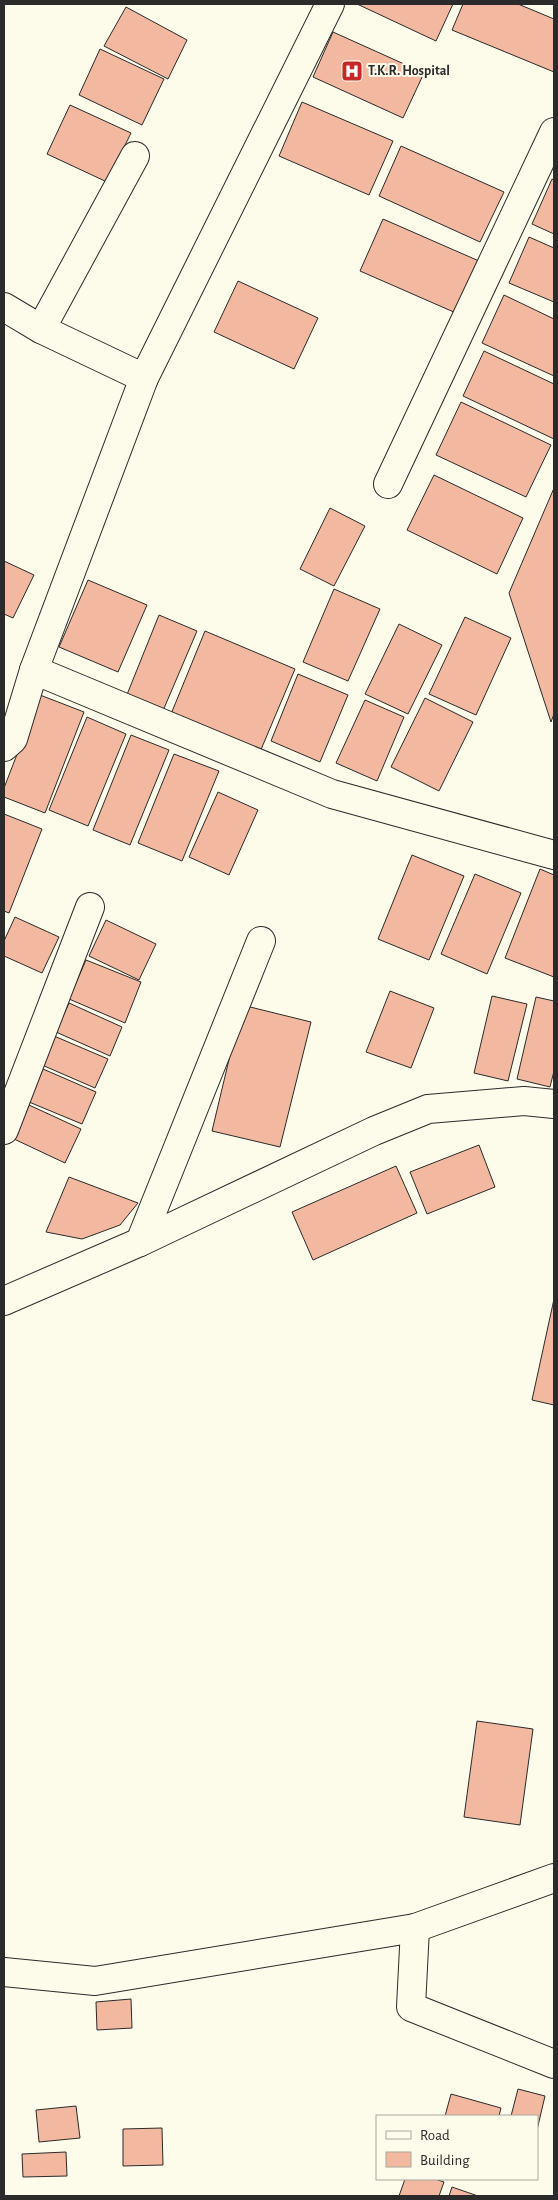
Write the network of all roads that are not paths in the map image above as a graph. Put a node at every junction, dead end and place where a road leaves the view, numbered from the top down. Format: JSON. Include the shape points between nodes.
{"nodes":[{"id":1,"x":330,"y":4,"type":"edge"},
{"id":2,"x":554,"y":132,"type":"edge"},
{"id":3,"x":135,"y":156,"type":"dead end"},
{"id":4,"x":4,"y":307,"type":"edge"},
{"id":5,"x":41,"y":329,"type":"junction"},
{"id":6,"x":144,"y":378,"type":"junction"},
{"id":7,"x":388,"y":484,"type":"dead end"},
{"id":8,"x":34,"y":670,"type":"junction"},
{"id":9,"x":4,"y":747,"type":"edge"},
{"id":10,"x":554,"y":855,"type":"edge"},
{"id":11,"x":90,"y":907,"type":"dead end"},
{"id":12,"x":261,"y":941,"type":"dead end"},
{"id":13,"x":554,"y":1104,"type":"edge"},
{"id":14,"x":4,"y":1130,"type":"edge"},
{"id":15,"x":140,"y":1242,"type":"junction"},
{"id":16,"x":4,"y":1301,"type":"edge"},
{"id":17,"x":554,"y":1878,"type":"edge"},
{"id":18,"x":415,"y":1928,"type":"junction"},
{"id":19,"x":4,"y":1972,"type":"edge"},
{"id":20,"x":554,"y":2064,"type":"edge"}],
"edges":[{"from":1,"to":6,"type":"street"},
{"from":2,"to":7,"type":"street"},
{"from":3,"to":5,"type":"street"},
{"from":4,"to":5,"type":"street"},
{"from":5,"to":6,"type":"street"},
{"from":6,"to":8,"type":"street"},
{"from":8,"to":9,"type":"street","via":[[13,739]]},
{"from":8,"to":10,"type":"street","via":[[332,794]]},
{"from":11,"to":14,"type":"street"},
{"from":12,"to":15,"type":"street"},
{"from":13,"to":15,"type":"street","via":[[524,1101],[428,1109],[374,1131]]},
{"from":15,"to":16,"type":"street"},
{"from":17,"to":18,"type":"street"},
{"from":18,"to":19,"type":"street","via":[[95,1981]]},
{"from":18,"to":20,"type":"street","via":[[411,2007]]}]}
